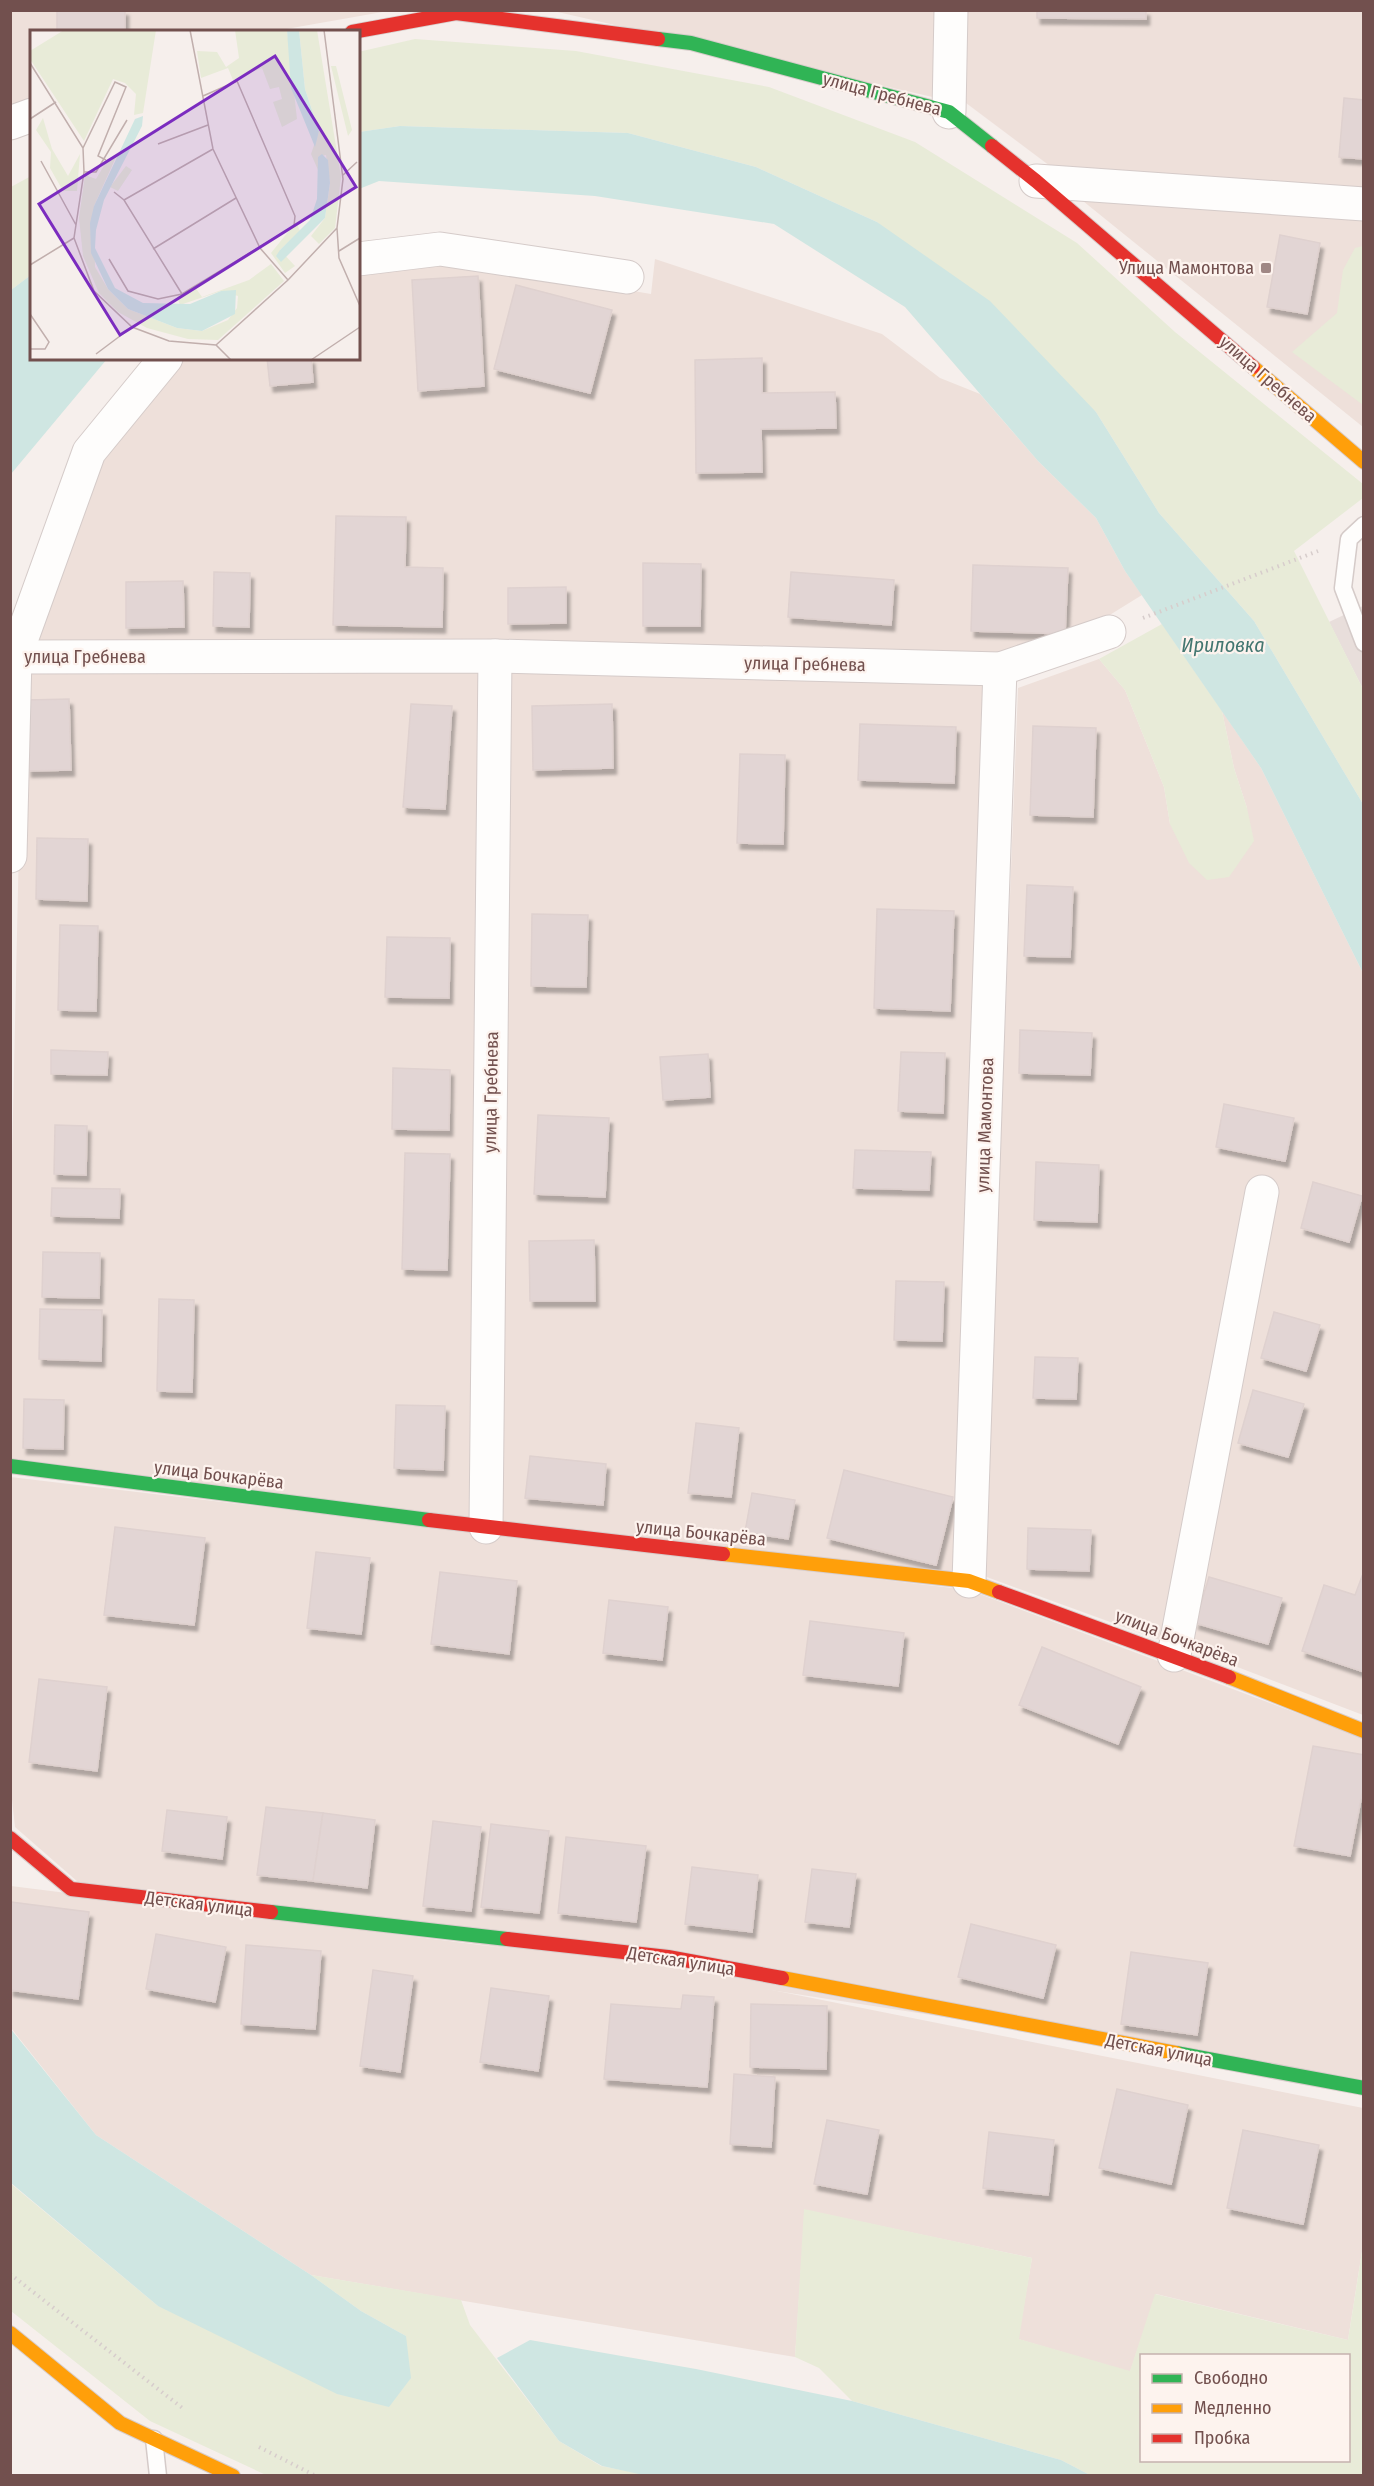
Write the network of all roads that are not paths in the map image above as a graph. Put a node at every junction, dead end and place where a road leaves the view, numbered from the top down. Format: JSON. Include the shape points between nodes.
{"nodes":[{"id":1,"x":951,"y":10,"type":"edge"},
{"id":2,"x":360,"y":31,"type":"edge"},
{"id":3,"x":949,"y":112,"type":"junction"},
{"id":4,"x":30,"y":117,"type":"edge"},
{"id":5,"x":10,"y":123,"type":"edge"},
{"id":6,"x":1036,"y":181,"type":"junction"},
{"id":7,"x":1364,"y":204,"type":"edge"},
{"id":8,"x":360,"y":259,"type":"edge"},
{"id":9,"x":627,"y":277,"type":"dead end"},
{"id":10,"x":164,"y":360,"type":"edge"},
{"id":11,"x":1364,"y":462,"type":"edge"},
{"id":12,"x":1364,"y":525,"type":"edge"},
{"id":13,"x":1109,"y":632,"type":"road end"},
{"id":14,"x":1364,"y":643,"type":"edge"},
{"id":15,"x":495,"y":656,"type":"junction"},
{"id":16,"x":15,"y":657,"type":"junction"},
{"id":17,"x":1000,"y":669,"type":"junction"},
{"id":18,"x":10,"y":856,"type":"edge"},
{"id":19,"x":1262,"y":1192,"type":"dead end"},
{"id":20,"x":10,"y":1466,"type":"edge"},
{"id":21,"x":486,"y":1527,"type":"junction"},
{"id":22,"x":969,"y":1581,"type":"junction"},
{"id":23,"x":1174,"y":1655,"type":"junction"},
{"id":24,"x":1364,"y":1731,"type":"edge"},
{"id":25,"x":10,"y":1838,"type":"edge"},
{"id":26,"x":1364,"y":2088,"type":"edge"},
{"id":27,"x":10,"y":2333,"type":"edge"},
{"id":28,"x":154,"y":2439,"type":"junction"},
{"id":29,"x":158,"y":2475,"type":"edge"},
{"id":30,"x":233,"y":2475,"type":"edge"}],
"edges":[{"from":1,"to":3,"type":"street"},
{"from":2,"to":3,"type":"street","name":"улица Гребнева","via":[[456,13],[691,43]]},
{"from":3,"to":6,"type":"street","name":"улица Гребнева"},
{"from":4,"to":5,"type":"street"},
{"from":6,"to":7,"type":"street"},
{"from":6,"to":11,"type":"street","name":"улица Гребнева"},
{"from":8,"to":9,"type":"street","via":[[440,249]]},
{"from":10,"to":16,"type":"street","name":"улица Гребнева","via":[[89,452]]},
{"from":12,"to":14,"type":"lane","via":[[1348,539],[1343,588]]},
{"from":13,"to":17,"type":"street","name":"улица Гребнева"},
{"from":15,"to":16,"type":"street","name":"улица Гребнева"},
{"from":15,"to":17,"type":"street","name":"улица Гребнева"},
{"from":15,"to":21,"type":"street","name":"улица Гребнева"},
{"from":16,"to":18,"type":"street"},
{"from":17,"to":22,"type":"street","name":"улица Мамонтова"},
{"from":19,"to":23,"type":"street"},
{"from":20,"to":21,"type":"street","name":"улица Бочкарёва"},
{"from":21,"to":22,"type":"street","name":"улица Бочкарёва"},
{"from":22,"to":23,"type":"street","name":"улица Бочкарёва"},
{"from":23,"to":24,"type":"street","name":"улица Бочкарёва"},
{"from":25,"to":26,"type":"street","name":"Детская улица","via":[[71,1889],[668,1957]]},
{"from":27,"to":28,"type":"street","via":[[120,2423]]},
{"from":28,"to":29,"type":"lane"},
{"from":28,"to":30,"type":"street"}]}
